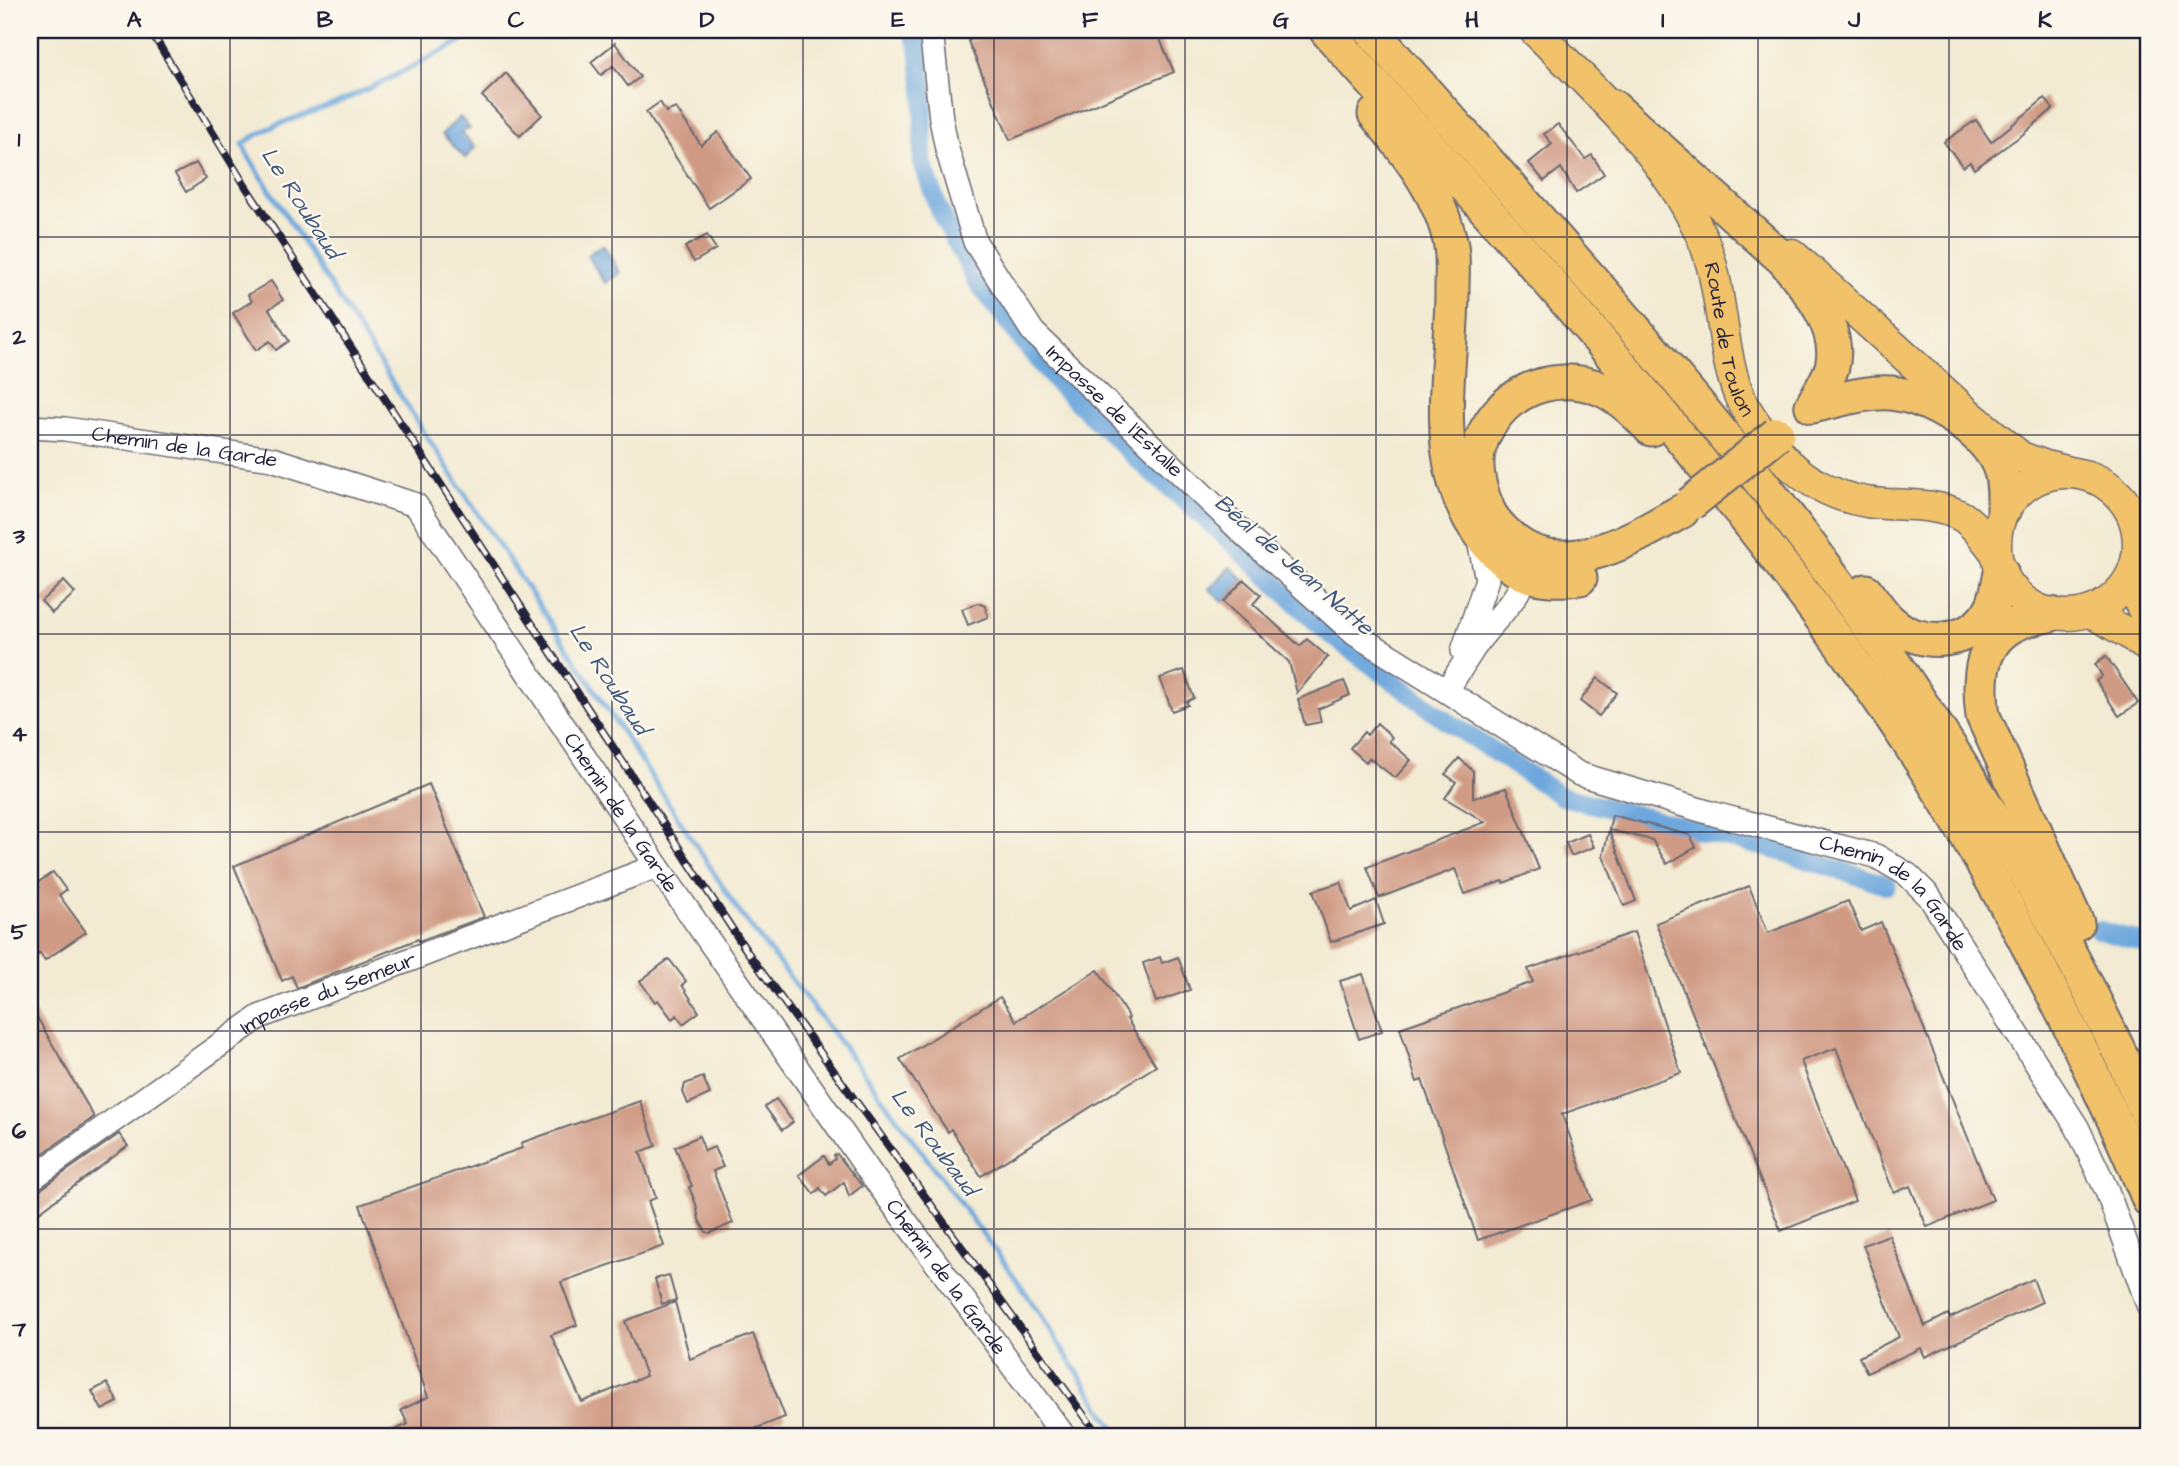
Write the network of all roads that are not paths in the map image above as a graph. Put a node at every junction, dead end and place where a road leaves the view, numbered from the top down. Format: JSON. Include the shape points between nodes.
{"nodes":[{"id":1,"x":932,"y":30,"type":"edge"},
{"id":2,"x":1305,"y":30,"type":"edge"},
{"id":3,"x":1326,"y":30,"type":"edge"},
{"id":4,"x":1371,"y":30,"type":"edge"},
{"id":5,"x":1391,"y":30,"type":"edge"},
{"id":6,"x":1535,"y":30,"type":"edge"},
{"id":7,"x":1612,"y":107,"type":"junction"},
{"id":8,"x":1812,"y":406,"type":"junction"},
{"id":9,"x":1963,"y":409,"type":"junction"},
{"id":10,"x":30,"y":427,"type":"edge"},
{"id":11,"x":2074,"y":472,"type":"junction"},
{"id":12,"x":1686,"y":507,"type":"junction"},
{"id":13,"x":2004,"y":509,"type":"junction"},
{"id":14,"x":1998,"y":562,"type":"junction"},
{"id":15,"x":1513,"y":565,"type":"junction"},
{"id":16,"x":2131,"y":577,"type":"junction"},
{"id":17,"x":2090,"y":612,"type":"junction"},
{"id":18,"x":2052,"y":614,"type":"junction"},
{"id":19,"x":2149,"y":620,"type":"edge"},
{"id":20,"x":2149,"y":648,"type":"edge"},
{"id":21,"x":1447,"y":690,"type":"junction"},
{"id":22,"x":657,"y":866,"type":"junction"},
{"id":23,"x":2149,"y":1085,"type":"edge"},
{"id":24,"x":2149,"y":1118,"type":"edge"},
{"id":25,"x":2115,"y":1121,"type":"junction"},
{"id":26,"x":30,"y":1180,"type":"edge"},
{"id":27,"x":2149,"y":1200,"type":"edge"},
{"id":28,"x":2149,"y":1307,"type":"edge"},
{"id":29,"x":1064,"y":1436,"type":"edge"}],
"edges":[{"from":1,"to":21,"type":"street","name":"Impasse de l'Estalle","via":[[947,149],[975,242],[1033,332],[1355,634]]},
{"from":2,"to":15,"type":"highway","via":[[1427,184],[1450,238],[1452,309],[1446,420],[1455,489],[1477,531]]},
{"from":3,"to":25,"type":"highway","via":[[1522,251],[1718,484],[1810,604],[1883,705],[1974,845],[2036,958]]},
{"from":4,"to":24,"type":"highway","via":[[1633,328],[1791,521],[1863,618],[2014,850]]},
{"from":5,"to":14,"type":"highway","via":[[1682,361],[1891,622],[1931,641],[1967,633],[1993,604]]},
{"from":6,"to":7,"type":"main road","name":"Route de Toulon"},
{"from":6,"to":9,"type":"main road","name":"Route de Toulon","via":[[1616,97]]},
{"from":7,"to":8,"type":"highway","via":[[1784,260],[1807,288],[1832,341],[1833,365]]},
{"from":7,"to":14,"type":"main road","name":"Route de Toulon","via":[[1664,173],[1701,236],[1739,395],[1779,453],[1812,482],[1849,498],[1949,511],[1963,517]]},
{"from":8,"to":9,"type":"highway","via":[[1850,386],[1888,382],[1939,395]]},
{"from":8,"to":12,"type":"highway","bridge":true},
{"from":8,"to":13,"type":"highway","via":[[1890,393],[1936,408],[1966,427],[1991,451],[2000,468]]},
{"from":9,"to":11,"type":"main road","name":"Route de Toulon","via":[[2021,457]]},
{"from":10,"to":22,"type":"street","name":"Chemin de la Garde","via":[[272,459],[416,505]]},
{"from":11,"to":13,"type":"main road","via":[[2034,480]]},
{"from":11,"to":16,"type":"main road","via":[[2096,478],[2116,491],[2130,510],[2138,532],[2138,555]]},
{"from":12,"to":15,"type":"highway","via":[[1603,551],[1544,555]]},
{"from":12,"to":15,"type":"highway","via":[[1620,563],[1602,572],[1582,578],[1542,579]]},
{"from":13,"to":14,"type":"main road","via":[[1996,530]]},
{"from":14,"to":18,"type":"main road","via":[[2013,592]]},
{"from":15,"to":21,"type":"street","via":[[1467,644]]},
{"from":15,"to":21,"type":"street","via":[[1512,599]]},
{"from":15,"to":25,"type":"highway","via":[[1480,490],[1476,469],[1487,428],[1501,409],[1533,387],[1569,382],[1604,390],[1643,420],[1680,461],[1840,669],[1930,804]]},
{"from":16,"to":17,"type":"main road","via":[[2106,604]]},
{"from":16,"to":19,"type":"main road"},
{"from":17,"to":18,"type":"main road"},
{"from":17,"to":20,"type":"main road"},
{"from":18,"to":23,"type":"highway","via":[[2020,622],[1991,646],[1980,680],[1983,716]]},
{"from":21,"to":28,"type":"street","name":"Chemin de la Garde","via":[[1579,774],[1876,856],[1908,874],[1929,896],[2077,1127],[2107,1191]]},
{"from":22,"to":26,"type":"street","name":"Impasse du Semeur","via":[[259,1017]]},
{"from":22,"to":29,"type":"street","name":"Chemin de la Garde","via":[[873,1177]]},
{"from":25,"to":27,"type":"highway"}]}
